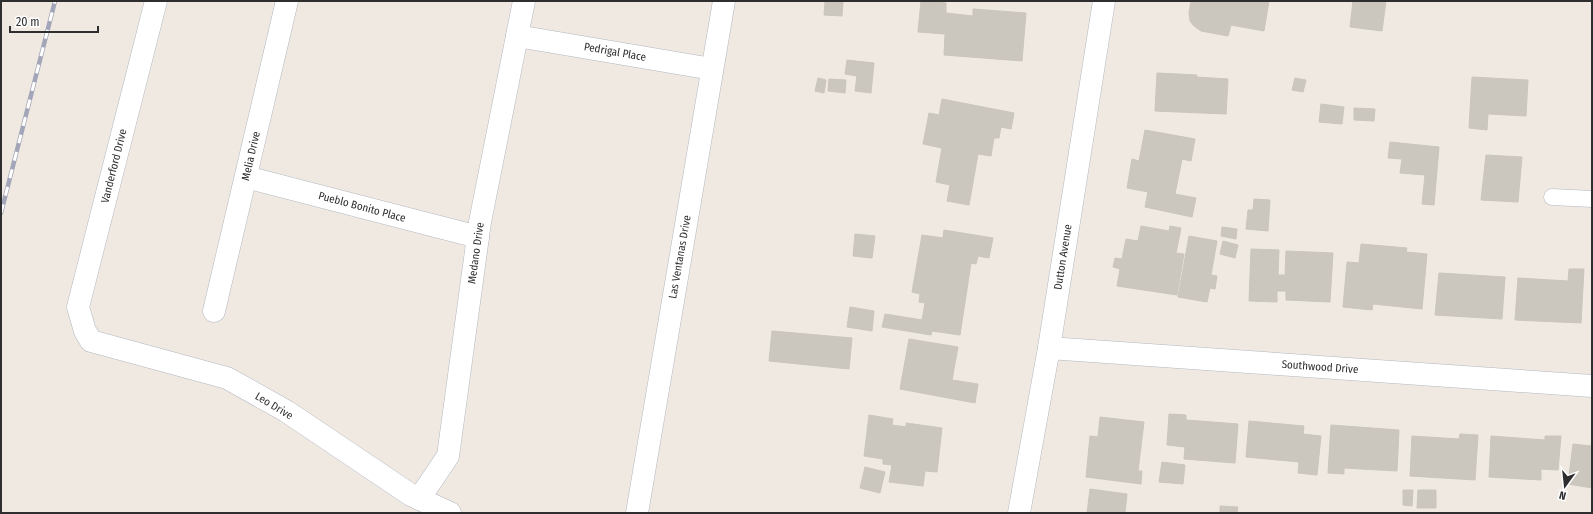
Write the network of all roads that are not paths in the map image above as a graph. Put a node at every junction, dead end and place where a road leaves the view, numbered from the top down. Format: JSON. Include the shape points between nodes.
{"nodes":[{"id":1,"x":156,"y":1,"type":"edge"},
{"id":2,"x":287,"y":1,"type":"edge"},
{"id":3,"x":524,"y":1,"type":"edge"},
{"id":4,"x":724,"y":1,"type":"edge"},
{"id":5,"x":1104,"y":1,"type":"edge"},
{"id":6,"x":517,"y":36,"type":"junction"},
{"id":7,"x":712,"y":69,"type":"junction"},
{"id":8,"x":246,"y":177,"type":"junction"},
{"id":9,"x":1552,"y":197,"type":"dead end"},
{"id":10,"x":1592,"y":199,"type":"edge"},
{"id":11,"x":478,"y":237,"type":"junction"},
{"id":12,"x":214,"y":311,"type":"dead end"},
{"id":13,"x":85,"y":331,"type":"joint"},
{"id":14,"x":1049,"y":348,"type":"junction"},
{"id":15,"x":1592,"y":386,"type":"edge"},
{"id":16,"x":419,"y":499,"type":"junction"},
{"id":17,"x":450,"y":513,"type":"edge"},
{"id":18,"x":637,"y":513,"type":"edge"},
{"id":19,"x":1019,"y":513,"type":"edge"}],
"edges":[{"from":1,"to":13,"type":"street","name":"Vanderford Drive","via":[[78,307]]},
{"from":2,"to":8,"type":"street","name":"Melia Drive"},
{"from":3,"to":6,"type":"street","name":"Medano Drive"},
{"from":4,"to":7,"type":"street","name":"Las Ventanas Drive"},
{"from":5,"to":14,"type":"street","name":"Dutton Avenue"},
{"from":6,"to":7,"type":"street","name":"Pedrigal Place"},
{"from":6,"to":11,"type":"street","name":"Medano Drive"},
{"from":7,"to":18,"type":"street","name":"Las Ventanas Drive"},
{"from":8,"to":11,"type":"street","name":"Pueblo Bonito Place"},
{"from":8,"to":12,"type":"street","name":"Melia Drive"},
{"from":9,"to":10,"type":"lane"},
{"from":11,"to":16,"type":"street","name":"Medano Drive","via":[[448,456]]},
{"from":13,"to":16,"type":"street","name":"Leo Drive","via":[[91,340],[227,378],[286,411]]},
{"from":14,"to":15,"type":"street","name":"Southwood Drive"},
{"from":14,"to":19,"type":"street","name":"Dutton Avenue"},
{"from":16,"to":17,"type":"street","name":"Leo Drive"}]}
